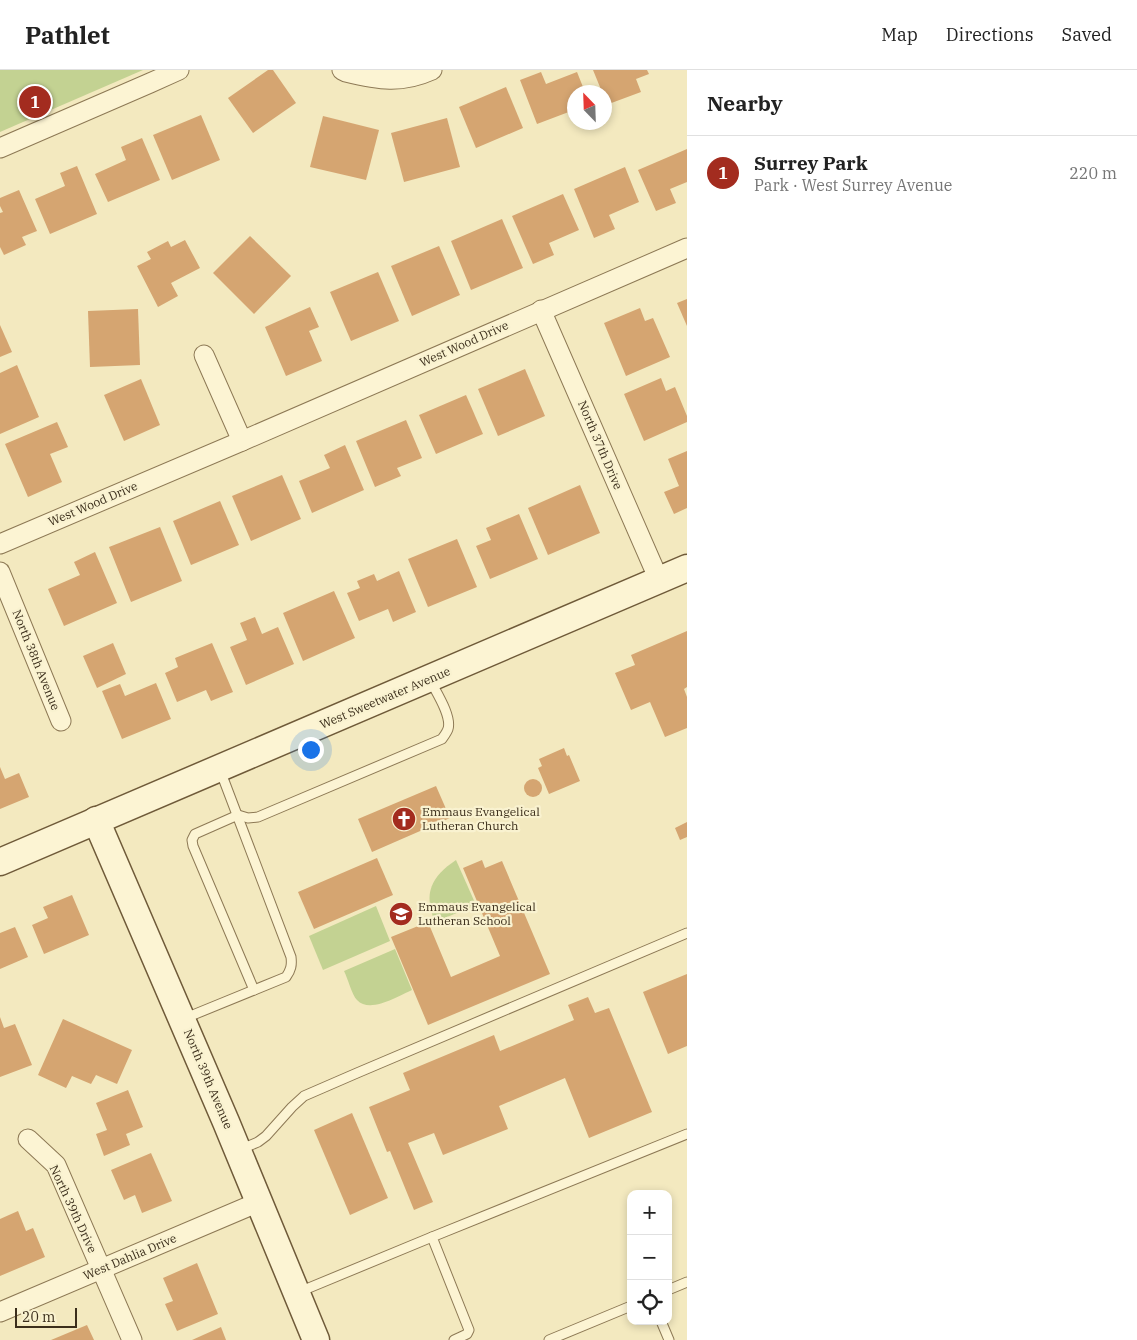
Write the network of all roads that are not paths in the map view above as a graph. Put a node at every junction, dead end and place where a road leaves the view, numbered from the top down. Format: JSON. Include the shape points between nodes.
{"nodes":[{"id":1,"x":179,"y":70,"type":"edge"},
{"id":2,"x":342,"y":70,"type":"edge"},
{"id":3,"x":432,"y":70,"type":"edge"},
{"id":4,"x":0,"y":148,"type":"edge"},
{"id":5,"x":687,"y":248,"type":"edge"},
{"id":6,"x":541,"y":310,"type":"junction"},
{"id":7,"x":204,"y":355,"type":"dead end"},
{"id":8,"x":242,"y":441,"type":"junction"},
{"id":9,"x":0,"y":544,"type":"edge"},
{"id":10,"x":687,"y":568,"type":"edge"},
{"id":11,"x":0,"y":572,"type":"edge"},
{"id":12,"x":659,"y":580,"type":"junction"},
{"id":13,"x":429,"y":679,"type":"junction"},
{"id":14,"x":61,"y":721,"type":"dead end"},
{"id":15,"x":219,"y":768,"type":"junction"},
{"id":16,"x":238,"y":815,"type":"junction"},
{"id":17,"x":96,"y":820,"type":"junction"},
{"id":18,"x":0,"y":862,"type":"edge"},
{"id":19,"x":687,"y":933,"type":"edge"},
{"id":20,"x":254,"y":990,"type":"junction"},
{"id":21,"x":182,"y":1020,"type":"junction"},
{"id":22,"x":687,"y":1134,"type":"edge"},
{"id":23,"x":28,"y":1139,"type":"dead end"},
{"id":24,"x":238,"y":1150,"type":"junction"},
{"id":25,"x":259,"y":1202,"type":"junction"},
{"id":26,"x":432,"y":1237,"type":"junction"},
{"id":27,"x":101,"y":1269,"type":"junction"},
{"id":28,"x":687,"y":1282,"type":"edge"},
{"id":29,"x":672,"y":1288,"type":"edge"},
{"id":30,"x":296,"y":1293,"type":"junction"},
{"id":31,"x":627,"y":1308,"type":"edge"},
{"id":32,"x":0,"y":1312,"type":"edge"},
{"id":33,"x":663,"y":1325,"type":"edge"},
{"id":34,"x":132,"y":1340,"type":"edge"},
{"id":35,"x":316,"y":1340,"type":"edge"},
{"id":36,"x":454,"y":1340,"type":"edge"},
{"id":37,"x":549,"y":1340,"type":"edge"},
{"id":38,"x":669,"y":1340,"type":"edge"}],
"edges":[{"from":1,"to":4,"type":"street"},
{"from":2,"to":3,"type":"street","via":[[376,79],[397,80]]},
{"from":5,"to":6,"type":"street","name":"West Wood Drive"},
{"from":6,"to":8,"type":"street","name":"West Wood Drive"},
{"from":6,"to":12,"type":"street","name":"North 37th Drive"},
{"from":7,"to":8,"type":"street"},
{"from":8,"to":9,"type":"street","name":"West Wood Drive"},
{"from":10,"to":12,"type":"street","name":"West Sweetwater Avenue"},
{"from":11,"to":14,"type":"street","name":"North 38th Avenue"},
{"from":12,"to":13,"type":"street","name":"West Sweetwater Avenue"},
{"from":13,"to":15,"type":"street","name":"West Sweetwater Avenue"},
{"from":13,"to":16,"type":"lane","via":[[448,720],[448,729],[442,740],[258,817]]},
{"from":15,"to":16,"type":"lane"},
{"from":15,"to":17,"type":"street","name":"West Sweetwater Avenue"},
{"from":16,"to":20,"type":"lane","via":[[291,957],[286,977]]},
{"from":16,"to":20,"type":"lane","via":[[195,834],[192,840]]},
{"from":17,"to":18,"type":"street","name":"West Sweetwater Avenue"},
{"from":17,"to":21,"type":"street","name":"North 39th Avenue"},
{"from":19,"to":24,"type":"lane","via":[[304,1096],[266,1136]]},
{"from":20,"to":21,"type":"lane"},
{"from":21,"to":24,"type":"street","name":"North 39th Avenue"},
{"from":22,"to":26,"type":"lane"},
{"from":23,"to":27,"type":"street","name":"North 39th Drive","via":[[56,1165]]},
{"from":24,"to":25,"type":"street","name":"North 39th Avenue"},
{"from":25,"to":27,"type":"street","name":"West Dahlia Drive"},
{"from":25,"to":30,"type":"street","name":"North 39th Avenue"},
{"from":26,"to":30,"type":"lane"},
{"from":26,"to":36,"type":"lane","via":[[469,1330]]},
{"from":27,"to":32,"type":"street","name":"West Dahlia Drive"},
{"from":27,"to":34,"type":"street","name":"North 39th Drive"},
{"from":28,"to":29,"type":"lane"},
{"from":30,"to":35,"type":"street","name":"North 39th Avenue"},
{"from":31,"to":37,"type":"lane"},
{"from":33,"to":38,"type":"lane"}]}
